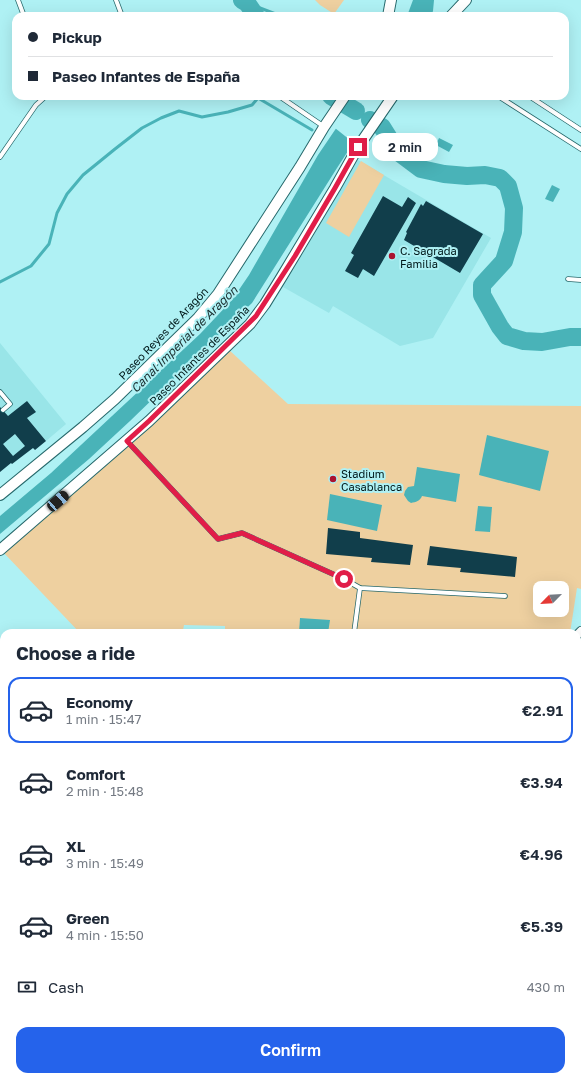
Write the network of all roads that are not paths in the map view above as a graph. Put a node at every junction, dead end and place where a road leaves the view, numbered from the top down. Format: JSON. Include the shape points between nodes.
{"nodes":[{"id":1,"x":18,"y":0,"type":"edge"},
{"id":2,"x":116,"y":0,"type":"edge"},
{"id":3,"x":391,"y":0,"type":"edge"},
{"id":4,"x":457,"y":0,"type":"edge"},
{"id":5,"x":466,"y":0,"type":"edge"},
{"id":6,"x":22,"y":12,"type":"edge"},
{"id":7,"x":120,"y":12,"type":"edge"},
{"id":8,"x":389,"y":12,"type":"edge"},
{"id":9,"x":452,"y":12,"type":"edge"},
{"id":10,"x":455,"y":12,"type":"edge"},
{"id":11,"x":42,"y":100,"type":"edge"},
{"id":12,"x":285,"y":100,"type":"edge"},
{"id":13,"x":342,"y":100,"type":"edge"},
{"id":14,"x":390,"y":100,"type":"edge"},
{"id":15,"x":504,"y":100,"type":"edge"},
{"id":16,"x":535,"y":100,"type":"edge"},
{"id":17,"x":326,"y":126,"type":"junction"},
{"id":18,"x":581,"y":130,"type":"edge"},
{"id":19,"x":581,"y":149,"type":"edge"},
{"id":20,"x":0,"y":157,"type":"edge"},
{"id":21,"x":568,"y":279,"type":"dead end"},
{"id":22,"x":581,"y":280,"type":"edge"},
{"id":23,"x":0,"y":392,"type":"edge"},
{"id":24,"x":3,"y":410,"type":"dead end"},
{"id":25,"x":127,"y":441,"type":"junction"},
{"id":26,"x":0,"y":495,"type":"edge"},
{"id":27,"x":0,"y":550,"type":"edge"},
{"id":28,"x":360,"y":588,"type":"junction"},
{"id":29,"x":505,"y":596,"type":"dead end"},
{"id":30,"x":355,"y":629,"type":"edge"}],
"edges":[{"from":1,"to":6,"type":"lane"},
{"from":2,"to":7,"type":"lane"},
{"from":3,"to":8,"type":"street"},
{"from":4,"to":9,"type":"street"},
{"from":5,"to":10,"type":"street"},
{"from":11,"to":20,"type":"lane"},
{"from":12,"to":17,"type":"lane"},
{"from":13,"to":17,"type":"street","name":"Paseo Reyes de Aragón"},
{"from":14,"to":25,"type":"street","name":"Paseo Infantes de España","via":[[358,147],[295,256],[256,316]]},
{"from":15,"to":19,"type":"lane"},
{"from":16,"to":18,"type":"lane"},
{"from":17,"to":26,"type":"street","name":"Paseo Reyes de Aragón","via":[[218,294],[198,318],[115,399]]},
{"from":21,"to":22,"type":"lane"},
{"from":23,"to":24,"type":"lane","via":[[10,404]]},
{"from":25,"to":27,"type":"street","name":"Paseo Infantes de España"},
{"from":25,"to":28,"type":"lane","via":[[218,539],[242,533]]},
{"from":28,"to":29,"type":"lane"},
{"from":28,"to":30,"type":"lane"}]}
